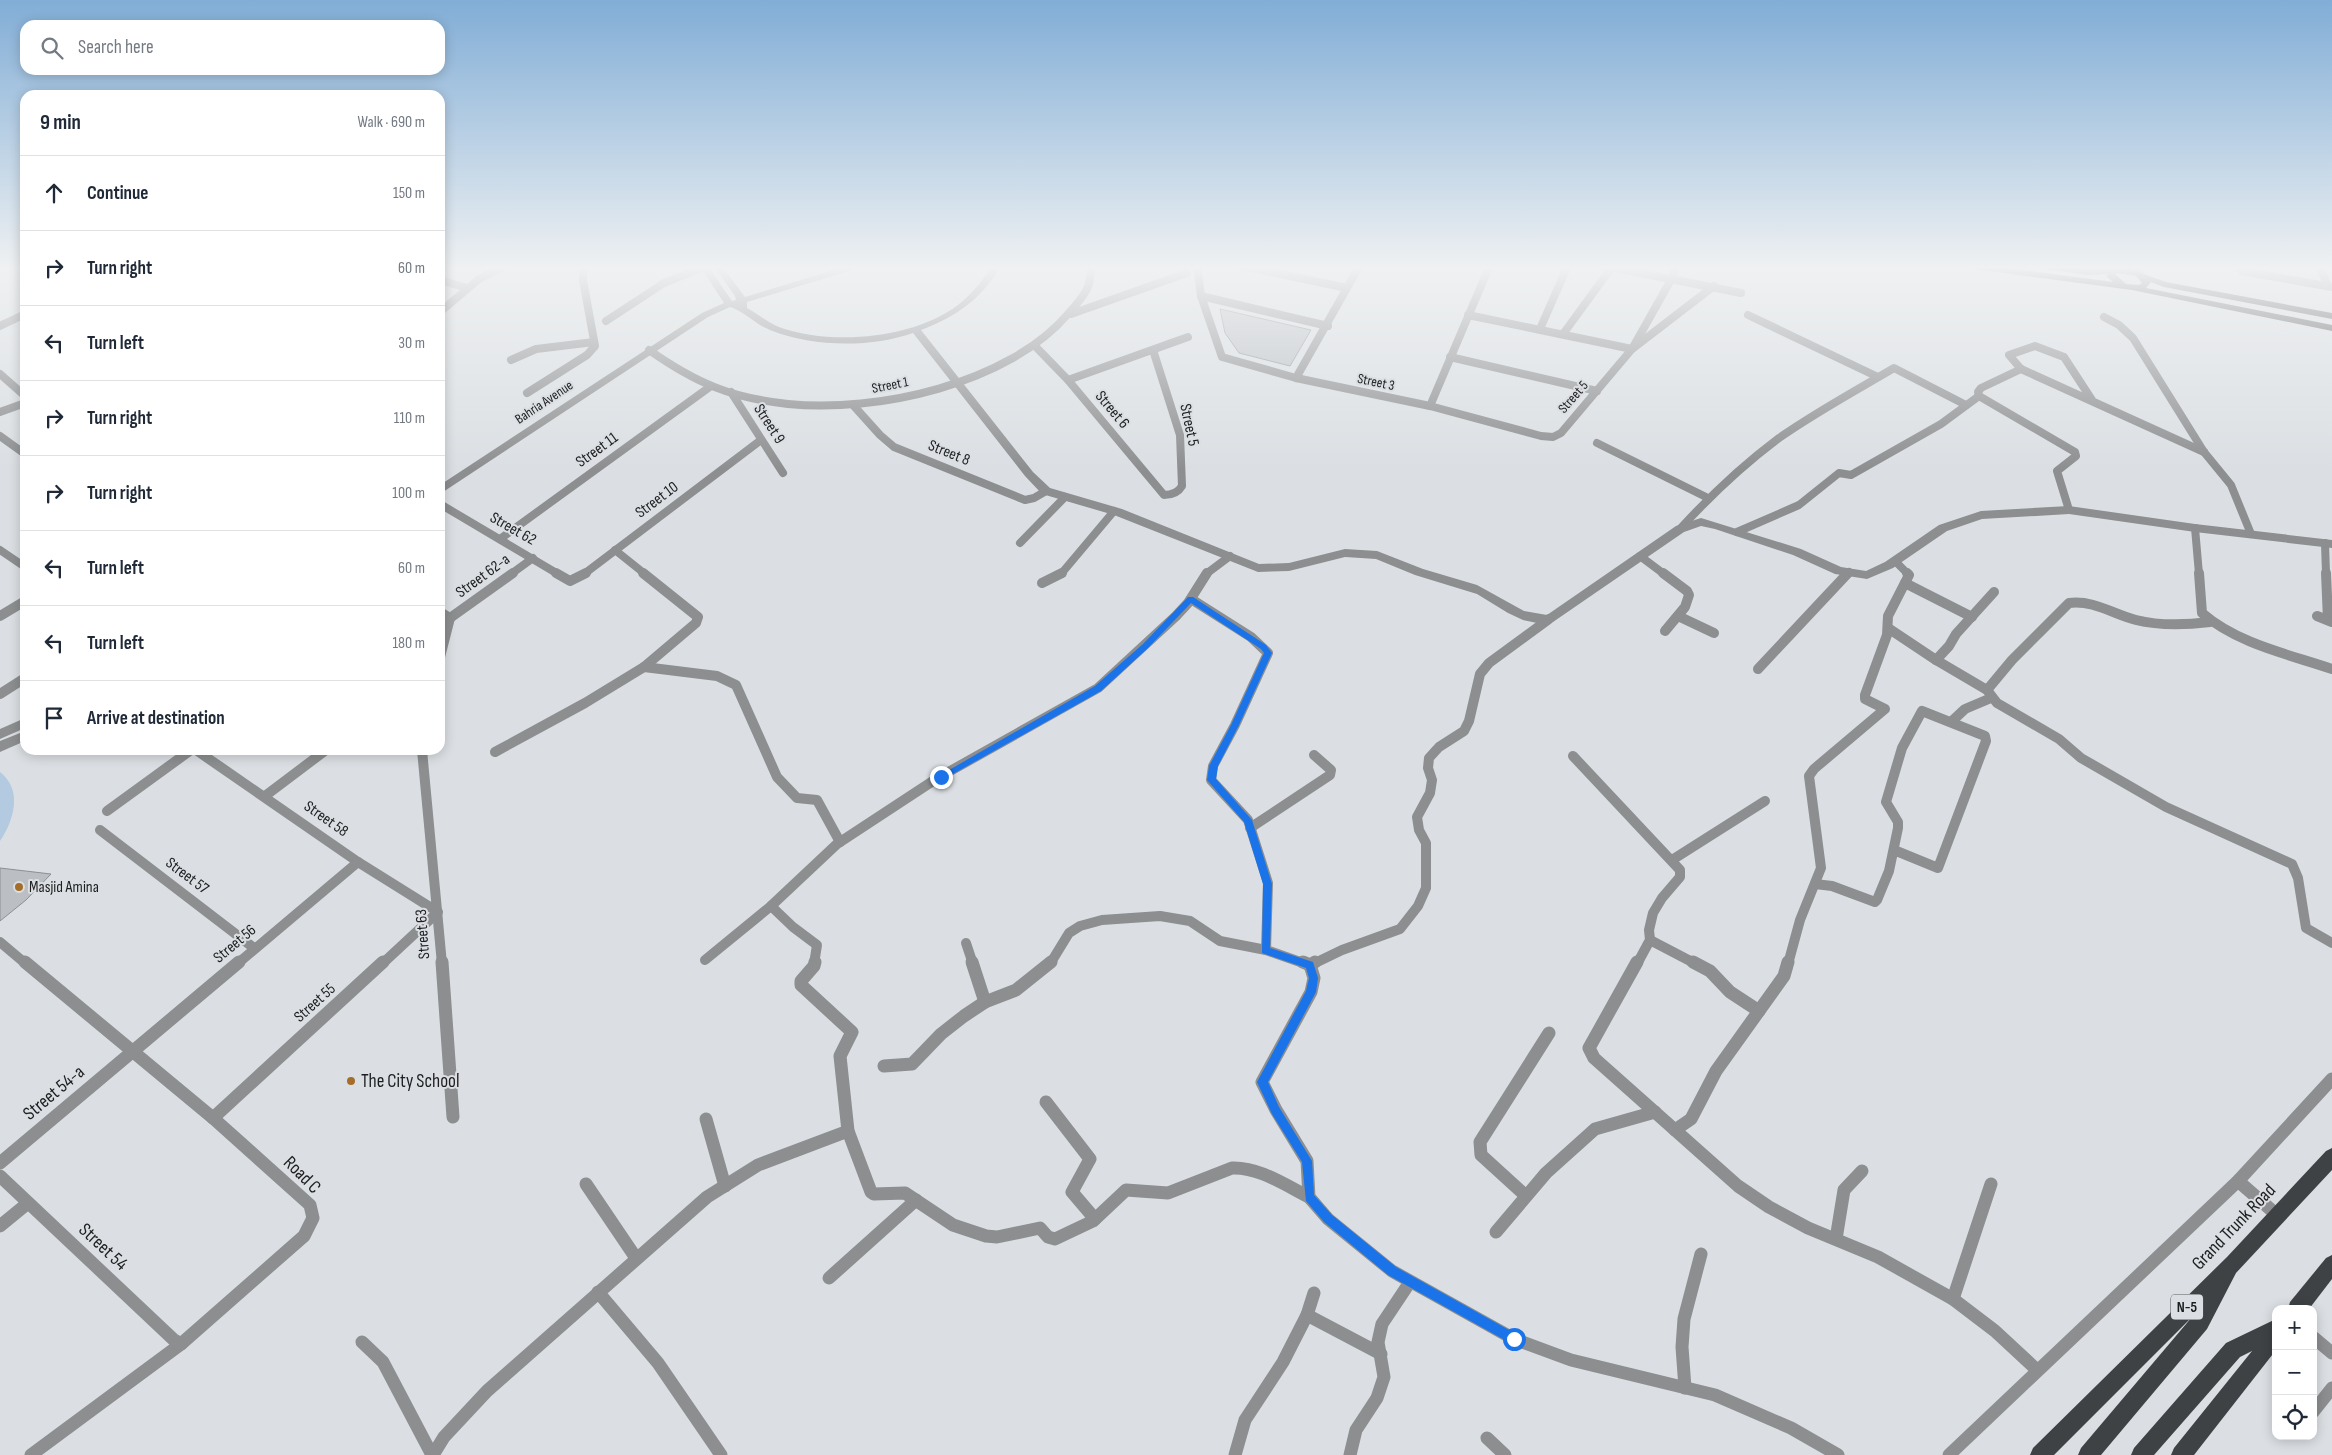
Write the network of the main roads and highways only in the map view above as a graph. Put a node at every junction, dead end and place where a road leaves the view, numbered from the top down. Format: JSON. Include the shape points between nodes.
{"nodes":[{"id":1,"x":2332,"y":1157,"type":"edge"},
{"id":2,"x":2233,"y":1263,"type":"junction"},
{"id":3,"x":2332,"y":1264,"type":"edge"},
{"id":4,"x":2300,"y":1305,"type":"edge"},
{"id":5,"x":2272,"y":1330,"type":"edge"},
{"id":6,"x":2272,"y":1340,"type":"edge"},
{"id":7,"x":2040,"y":1455,"type":"edge"},
{"id":8,"x":2088,"y":1455,"type":"edge"},
{"id":9,"x":2141,"y":1455,"type":"edge"},
{"id":10,"x":2181,"y":1455,"type":"edge"}],
"edges":[{"from":1,"to":2,"type":"highway","name":"Grand Trunk Road","number":"N-5"},
{"from":2,"to":7,"type":"highway","name":"Grand Trunk Road","number":"N-5"},
{"from":2,"to":8,"type":"highway","via":[[2200,1322]]},
{"from":3,"to":4,"type":"highway"},
{"from":5,"to":9,"type":"highway","via":[[2233,1350]]},
{"from":6,"to":10,"type":"highway"}]}
